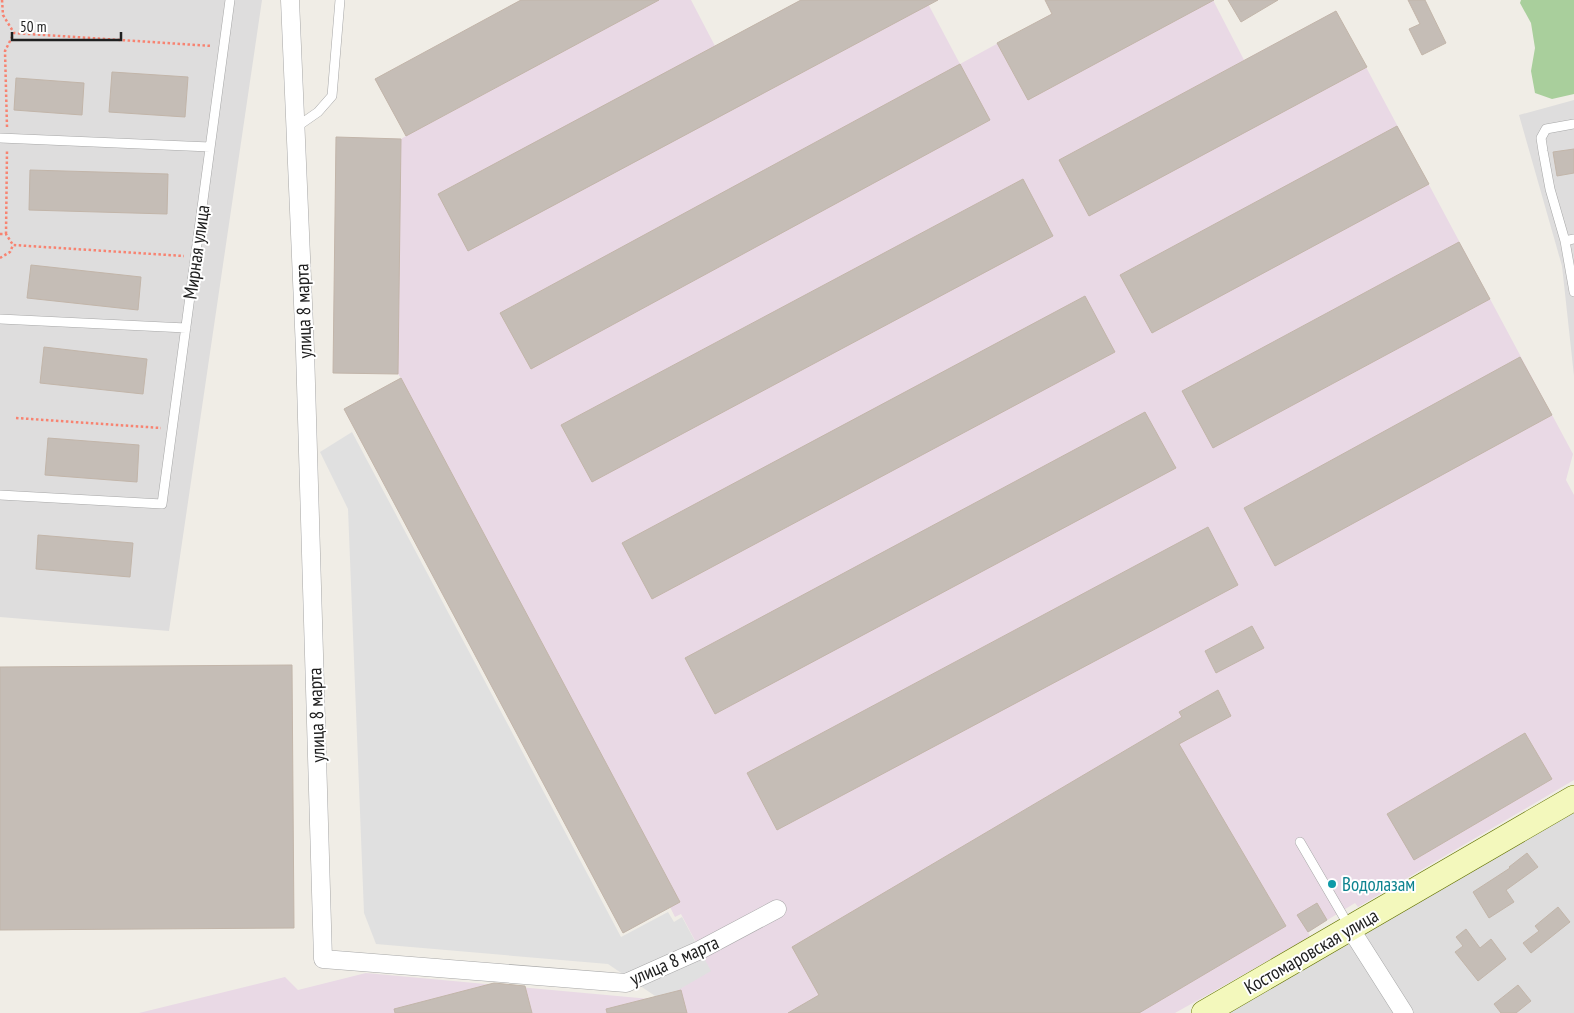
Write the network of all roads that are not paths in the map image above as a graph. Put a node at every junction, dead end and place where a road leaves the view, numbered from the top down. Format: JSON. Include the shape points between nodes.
{"nodes":[{"id":1,"x":230,"y":0,"type":"edge"},
{"id":2,"x":290,"y":0,"type":"edge"},
{"id":3,"x":340,"y":0,"type":"edge"},
{"id":4,"x":1574,"y":124,"type":"edge"},
{"id":5,"x":296,"y":128,"type":"junction"},
{"id":6,"x":4,"y":138,"type":"edge"},
{"id":7,"x":210,"y":147,"type":"junction"},
{"id":8,"x":1570,"y":240,"type":"edge"},
{"id":9,"x":1574,"y":292,"type":"edge"},
{"id":10,"x":0,"y":319,"type":"edge"},
{"id":11,"x":186,"y":328,"type":"junction"},
{"id":12,"x":0,"y":495,"type":"edge"},
{"id":13,"x":1574,"y":798,"type":"edge"},
{"id":14,"x":1300,"y":842,"type":"dead end"},
{"id":15,"x":778,"y":909,"type":"dead end"},
{"id":16,"x":1350,"y":928,"type":"junction"},
{"id":17,"x":1204,"y":1013,"type":"edge"},
{"id":18,"x":1404,"y":1013,"type":"edge"}],
"edges":[{"from":1,"to":7,"type":"lane","name":"Мирная улица"},
{"from":2,"to":5,"type":"street","name":"улица 8 марта"},
{"from":3,"to":5,"type":"lane","via":[[332,96],[318,112]]},
{"from":4,"to":8,"type":"lane","via":[[1546,129],[1541,138],[1550,189]]},
{"from":5,"to":15,"type":"street","name":"улица 8 марта","via":[[323,959],[626,983],[700,950]]},
{"from":6,"to":7,"type":"lane"},
{"from":7,"to":11,"type":"lane","name":"Мирная улица"},
{"from":8,"to":9,"type":"lane"},
{"from":10,"to":11,"type":"lane"},
{"from":11,"to":12,"type":"lane","name":"Мирная улица","via":[[162,504]]},
{"from":13,"to":16,"type":"street","name":"Костомаровская улица"},
{"from":14,"to":16,"type":"lane"},
{"from":16,"to":17,"type":"street","name":"Костомаровская улица"},
{"from":16,"to":18,"type":"street"}]}
